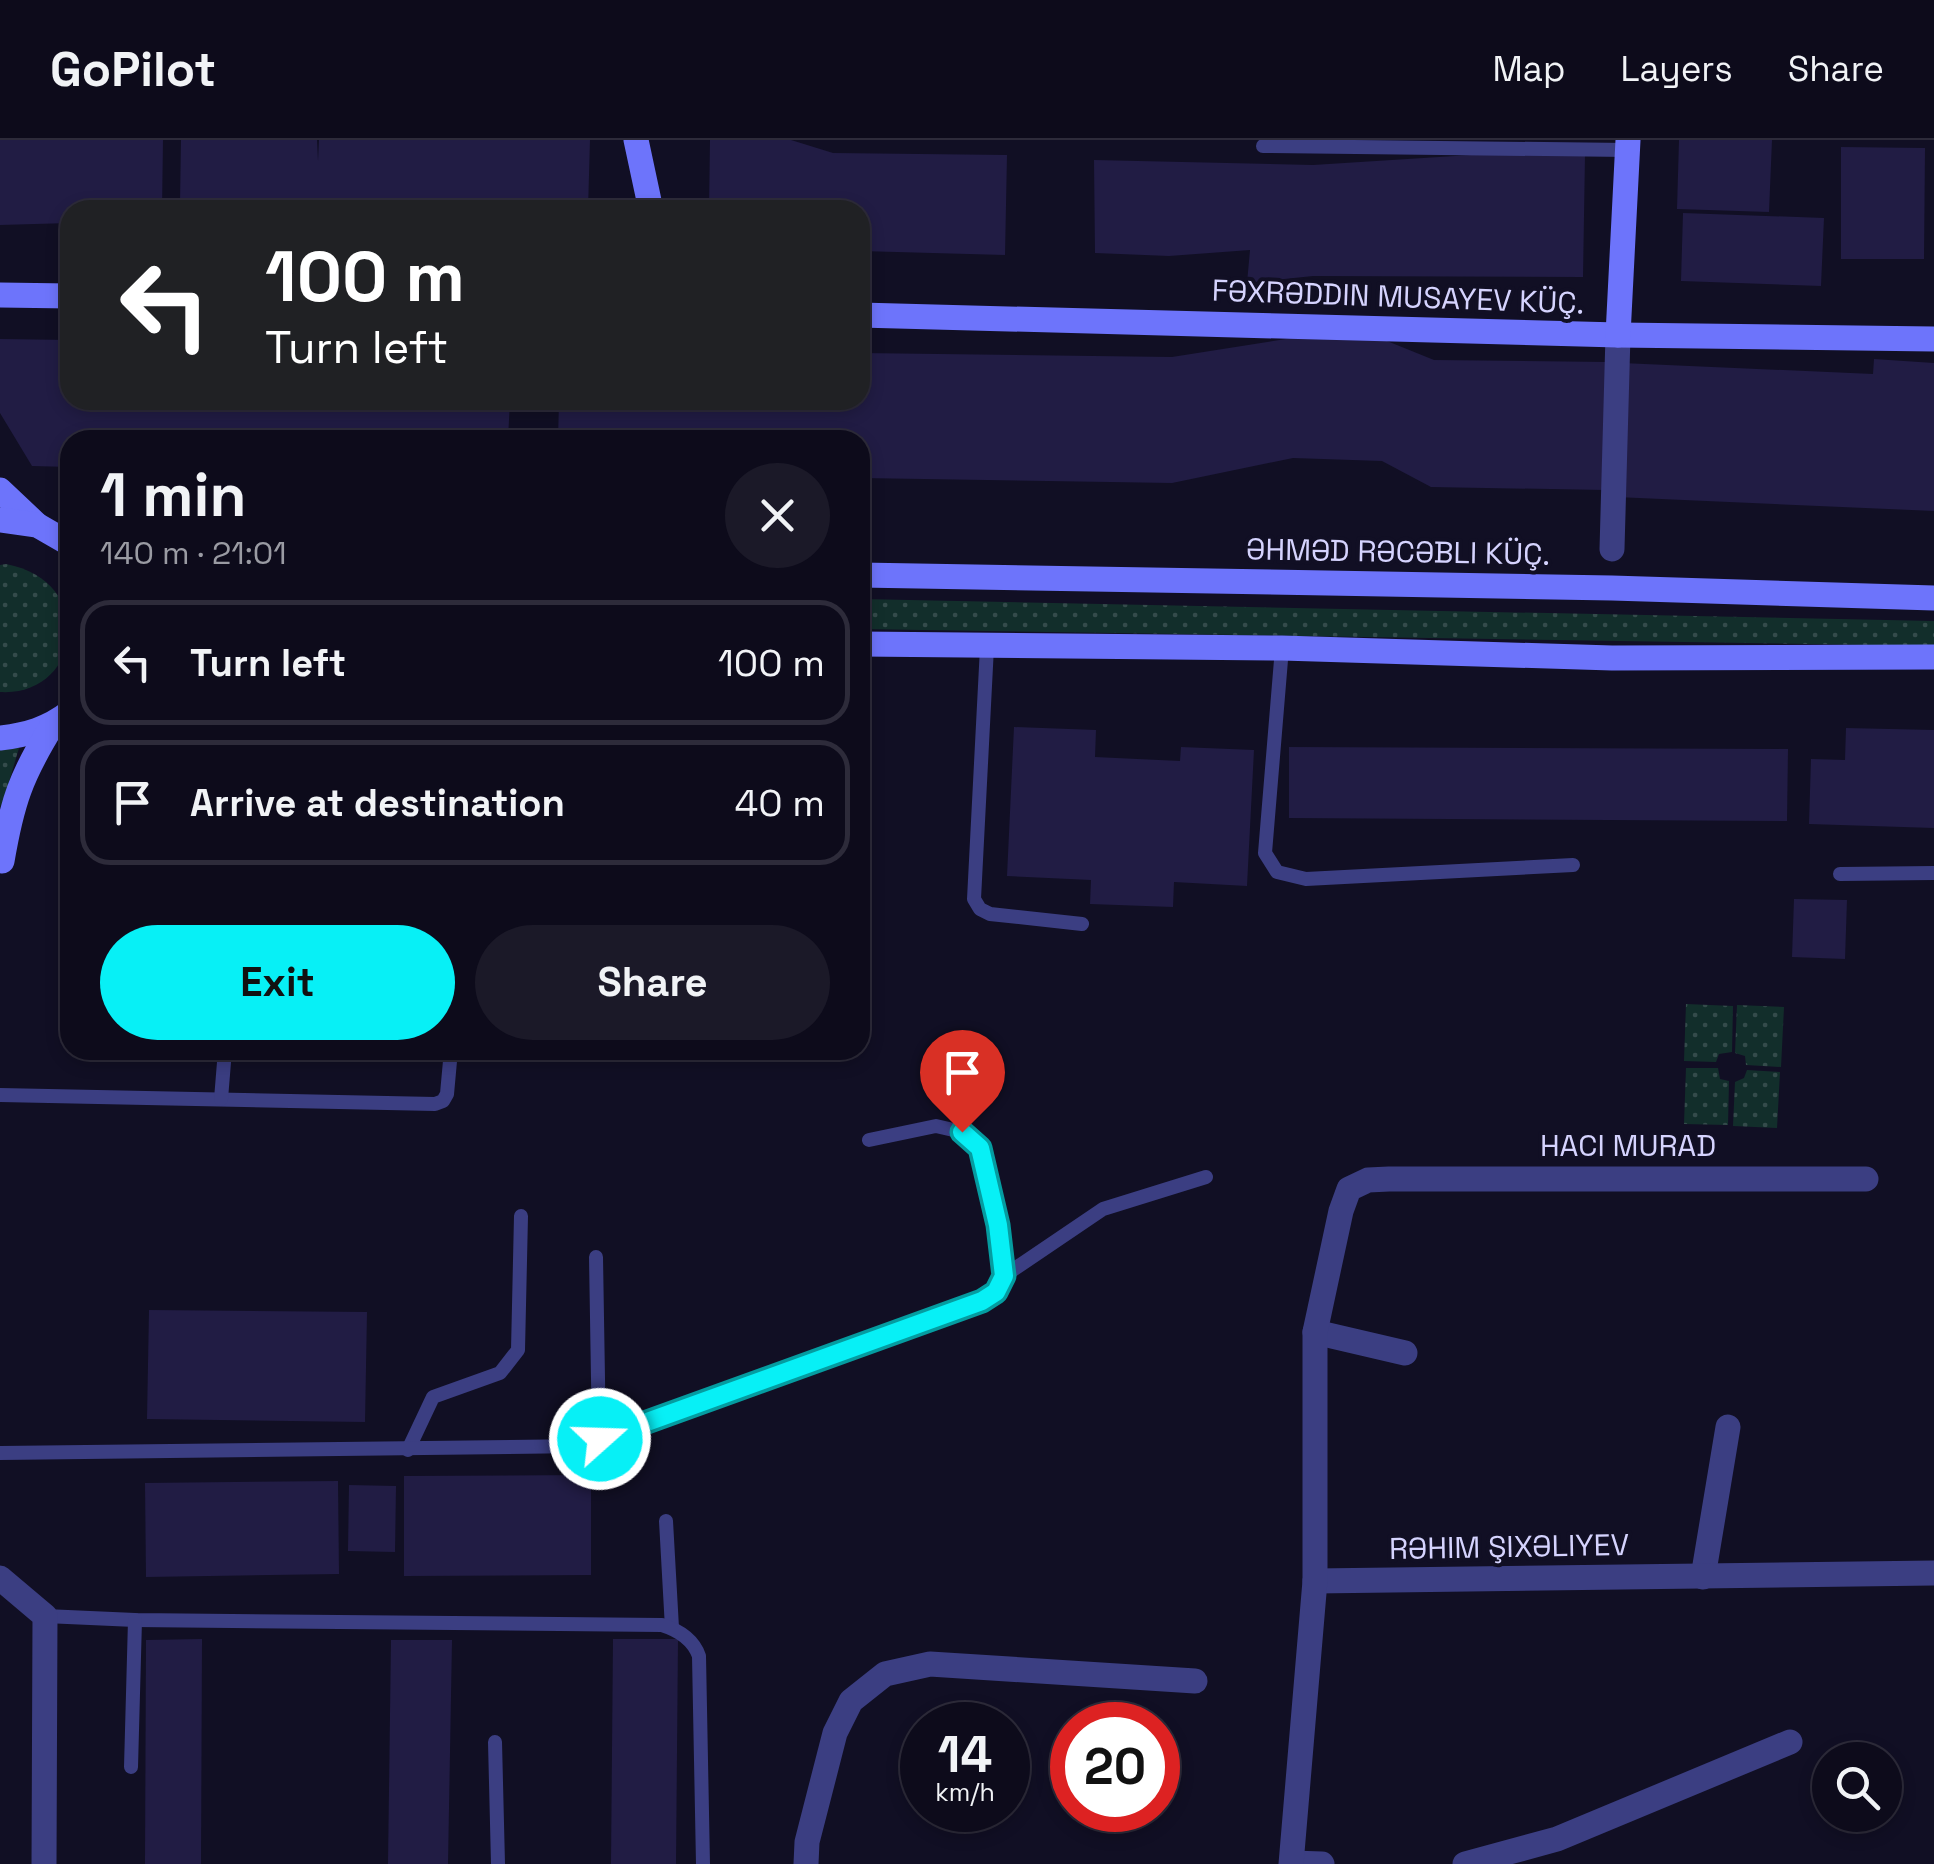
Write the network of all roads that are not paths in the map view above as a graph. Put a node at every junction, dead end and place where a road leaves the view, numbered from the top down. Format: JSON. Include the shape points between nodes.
{"nodes":[{"id":1,"x":636,"y":140,"type":"edge"},
{"id":2,"x":1628,"y":145,"type":"edge"},
{"id":3,"x":1262,"y":146,"type":"dead end"},
{"id":4,"x":649,"y":200,"type":"edge"},
{"id":5,"x":0,"y":294,"type":"edge"},
{"id":6,"x":60,"y":296,"type":"edge"},
{"id":7,"x":870,"y":315,"type":"edge"},
{"id":8,"x":1618,"y":335,"type":"junction"},
{"id":9,"x":1934,"y":340,"type":"edge"},
{"id":10,"x":0,"y":490,"type":"edge"},
{"id":11,"x":0,"y":520,"type":"edge"},
{"id":12,"x":37,"y":525,"type":"junction"},
{"id":13,"x":60,"y":538,"type":"edge"},
{"id":14,"x":1612,"y":549,"type":"dead end"},
{"id":15,"x":870,"y":575,"type":"edge"},
{"id":16,"x":1934,"y":598,"type":"edge"},
{"id":17,"x":870,"y":644,"type":"edge"},
{"id":18,"x":988,"y":647,"type":"junction"},
{"id":19,"x":1282,"y":648,"type":"junction"},
{"id":20,"x":1934,"y":657,"type":"edge"},
{"id":21,"x":60,"y":719,"type":"edge"},
{"id":22,"x":60,"y":721,"type":"edge"},
{"id":23,"x":0,"y":738,"type":"edge"},
{"id":24,"x":0,"y":853,"type":"edge"},
{"id":25,"x":1573,"y":865,"type":"dead end"},
{"id":26,"x":1934,"y":873,"type":"edge"},
{"id":27,"x":1840,"y":874,"type":"dead end"},
{"id":28,"x":1082,"y":924,"type":"dead end"},
{"id":29,"x":224,"y":1060,"type":"edge"},
{"id":30,"x":449,"y":1060,"type":"edge"},
{"id":31,"x":0,"y":1095,"type":"edge"},
{"id":32,"x":220,"y":1099,"type":"junction"},
{"id":33,"x":869,"y":1140,"type":"dead end"},
{"id":34,"x":1206,"y":1177,"type":"dead end"},
{"id":35,"x":1866,"y":1179,"type":"dead end"},
{"id":36,"x":522,"y":1216,"type":"dead end"},
{"id":37,"x":596,"y":1258,"type":"dead end"},
{"id":38,"x":1004,"y":1276,"type":"junction"},
{"id":39,"x":1315,"y":1332,"type":"junction"},
{"id":40,"x":1404,"y":1353,"type":"dead end"},
{"id":41,"x":1728,"y":1426,"type":"dead end"},
{"id":42,"x":600,"y":1439,"type":"junction"},
{"id":43,"x":408,"y":1450,"type":"junction"},
{"id":44,"x":0,"y":1452,"type":"edge"},
{"id":45,"x":666,"y":1521,"type":"dead end"},
{"id":46,"x":1934,"y":1574,"type":"edge"},
{"id":47,"x":1703,"y":1577,"type":"junction"},
{"id":48,"x":0,"y":1578,"type":"edge"},
{"id":49,"x":1315,"y":1582,"type":"junction"},
{"id":50,"x":45,"y":1616,"type":"junction"},
{"id":51,"x":135,"y":1620,"type":"junction"},
{"id":52,"x":672,"y":1628,"type":"junction"},
{"id":53,"x":1195,"y":1681,"type":"dead end"},
{"id":54,"x":495,"y":1742,"type":"dead end"},
{"id":55,"x":1790,"y":1742,"type":"dead end"},
{"id":56,"x":131,"y":1767,"type":"dead end"},
{"id":57,"x":1292,"y":1863,"type":"edge"},
{"id":58,"x":44,"y":1864,"type":"edge"},
{"id":59,"x":498,"y":1864,"type":"edge"},
{"id":60,"x":702,"y":1864,"type":"edge"},
{"id":61,"x":806,"y":1864,"type":"edge"},
{"id":62,"x":1322,"y":1864,"type":"edge"},
{"id":63,"x":1465,"y":1864,"type":"edge"}],
"edges":[{"from":1,"to":4,"type":"main road"},
{"from":2,"to":3,"type":"lane"},
{"from":2,"to":8,"type":"main road"},
{"from":5,"to":6,"type":"main road"},
{"from":7,"to":8,"type":"main road","name":"FƏXRƏDDIN MUSAYEV KÜÇ."},
{"from":8,"to":9,"type":"main road","name":"FƏXRƏDDIN MUSAYEV KÜÇ."},
{"from":8,"to":14,"type":"street"},
{"from":10,"to":12,"type":"main road"},
{"from":11,"to":12,"type":"main road"},
{"from":12,"to":13,"type":"main road"},
{"from":15,"to":16,"type":"main road","name":"ƏHMƏD RƏCƏBLI KÜÇ."},
{"from":17,"to":18,"type":"main road"},
{"from":18,"to":19,"type":"main road"},
{"from":18,"to":28,"type":"lane","via":[[974,900],[990,914]]},
{"from":19,"to":20,"type":"main road","via":[[1612,658]]},
{"from":19,"to":25,"type":"lane","via":[[1265,853],[1276,872],[1306,879]]},
{"from":21,"to":23,"type":"main road","via":[[24,736]]},
{"from":22,"to":24,"type":"main road","via":[[22,779],[2,860]]},
{"from":26,"to":27,"type":"lane"},
{"from":29,"to":32,"type":"lane"},
{"from":30,"to":32,"type":"lane","via":[[447,1094],[434,1104]]},
{"from":31,"to":32,"type":"lane"},
{"from":33,"to":38,"type":"lane","via":[[936,1126],[962,1132],[980,1148]]},
{"from":34,"to":38,"type":"lane","via":[[1103,1209]]},
{"from":35,"to":39,"type":"street","via":[[1368,1180],[1349,1189],[1341,1211]]},
{"from":36,"to":43,"type":"lane","via":[[518,1350],[500,1372],[433,1397]]},
{"from":37,"to":42,"type":"lane"},
{"from":38,"to":42,"type":"lane","via":[[982,1301]]},
{"from":39,"to":40,"type":"street"},
{"from":39,"to":49,"type":"street"},
{"from":41,"to":47,"type":"street"},
{"from":42,"to":43,"type":"lane","via":[[567,1448]]},
{"from":43,"to":44,"type":"lane"},
{"from":45,"to":52,"type":"lane"},
{"from":46,"to":47,"type":"street"},
{"from":47,"to":49,"type":"street"},
{"from":48,"to":50,"type":"street"},
{"from":49,"to":57,"type":"street"},
{"from":50,"to":51,"type":"lane"},
{"from":50,"to":58,"type":"street"},
{"from":51,"to":52,"type":"lane"},
{"from":51,"to":56,"type":"lane"},
{"from":52,"to":60,"type":"lane","via":[[690,1639],[699,1656]]},
{"from":53,"to":61,"type":"street","via":[[930,1664],[885,1674],[851,1701],[835,1733]]},
{"from":54,"to":59,"type":"lane"},
{"from":55,"to":63,"type":"street","via":[[1557,1839]]},
{"from":57,"to":62,"type":"street"}]}
